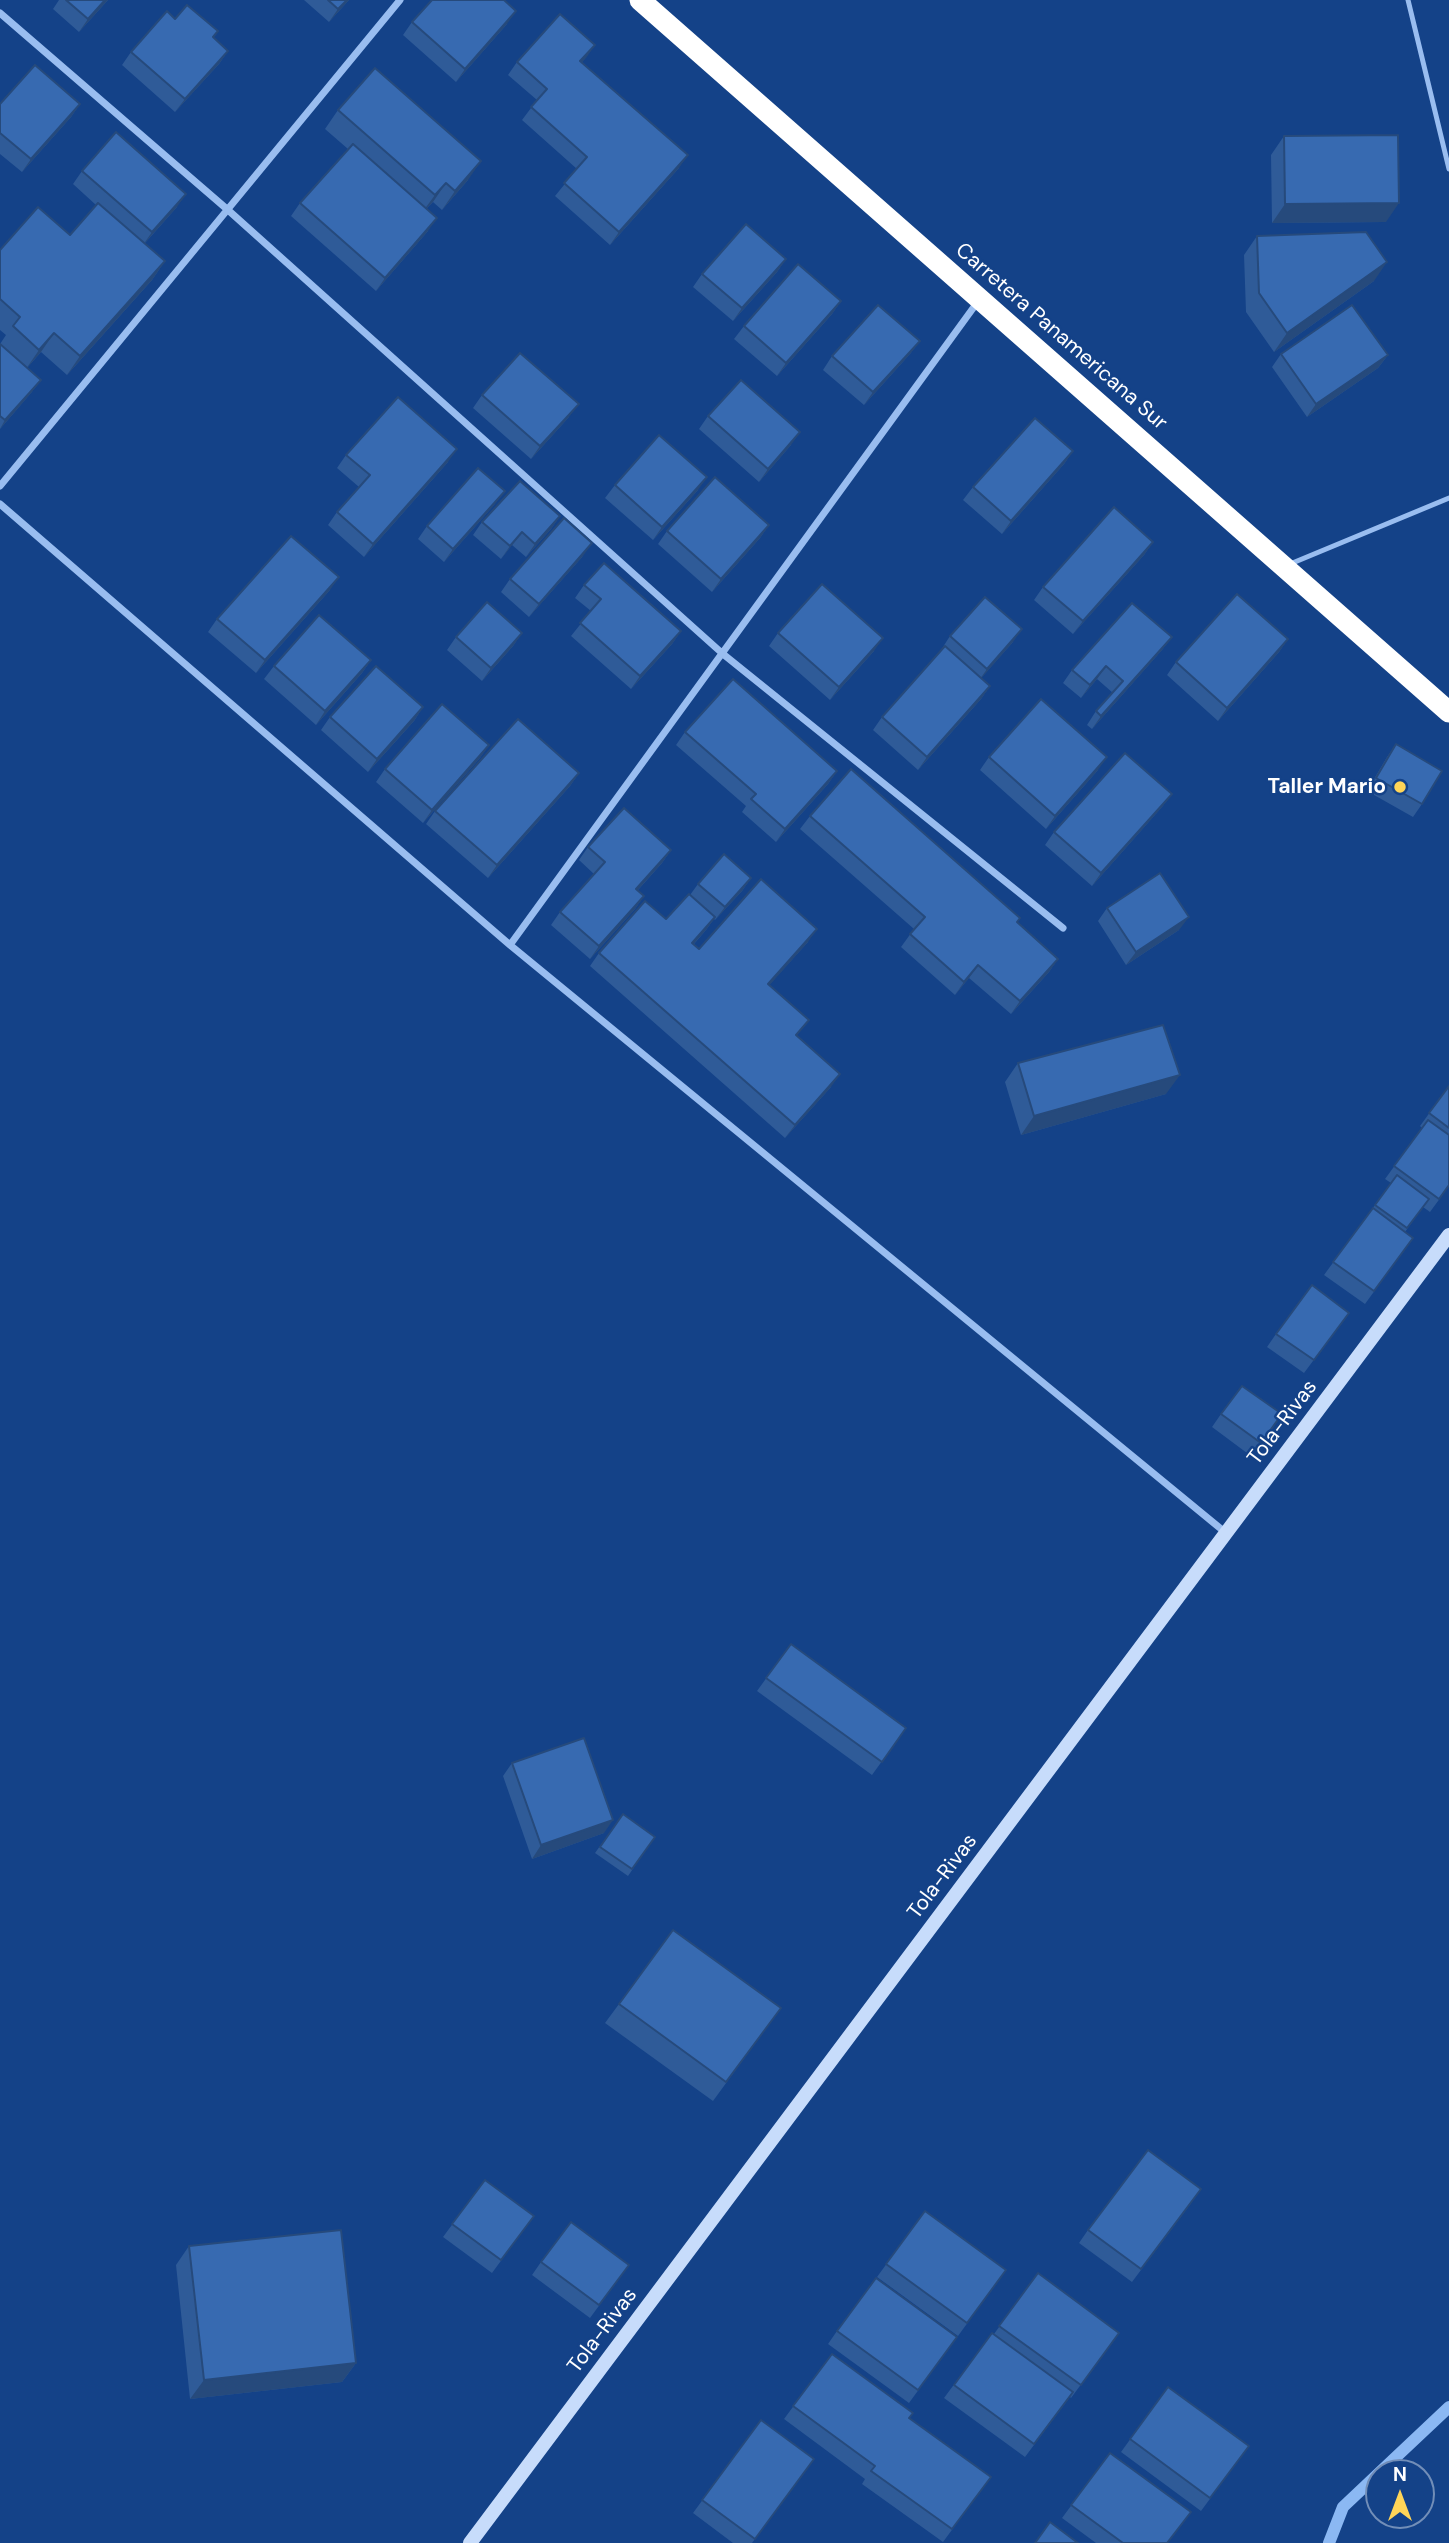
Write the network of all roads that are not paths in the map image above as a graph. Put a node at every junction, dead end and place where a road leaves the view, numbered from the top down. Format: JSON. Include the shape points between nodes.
{"nodes":[{"id":1,"x":400,"y":0,"type":"edge"},
{"id":2,"x":640,"y":0,"type":"edge"},
{"id":3,"x":1408,"y":0,"type":"edge"},
{"id":4,"x":0,"y":13,"type":"edge"},
{"id":5,"x":1449,"y":169,"type":"edge"},
{"id":6,"x":228,"y":210,"type":"junction"},
{"id":7,"x":980,"y":299,"type":"junction"},
{"id":8,"x":0,"y":486,"type":"edge"},
{"id":9,"x":1449,"y":498,"type":"edge"},
{"id":10,"x":0,"y":504,"type":"edge"},
{"id":11,"x":1284,"y":567,"type":"junction"},
{"id":12,"x":723,"y":653,"type":"junction"},
{"id":13,"x":1449,"y":712,"type":"edge"},
{"id":14,"x":1063,"y":928,"type":"dead end"},
{"id":15,"x":510,"y":946,"type":"junction"},
{"id":16,"x":1449,"y":1235,"type":"edge"},
{"id":17,"x":1226,"y":1533,"type":"junction"},
{"id":18,"x":470,"y":2543,"type":"edge"}],
"edges":[{"from":1,"to":6,"type":"street"},
{"from":2,"to":7,"type":"highway","name":"Carretera Panamericana Sur"},
{"from":3,"to":5,"type":"lane"},
{"from":4,"to":6,"type":"street"},
{"from":6,"to":8,"type":"street"},
{"from":6,"to":12,"type":"street"},
{"from":7,"to":11,"type":"highway","name":"Carretera Panamericana Sur"},
{"from":7,"to":12,"type":"street"},
{"from":9,"to":11,"type":"lane"},
{"from":10,"to":15,"type":"street"},
{"from":11,"to":13,"type":"highway","name":"Carretera Panamericana Sur"},
{"from":12,"to":14,"type":"street"},
{"from":12,"to":15,"type":"street"},
{"from":15,"to":17,"type":"street"},
{"from":16,"to":17,"type":"main road","name":"Tola-Rivas"},
{"from":17,"to":18,"type":"main road","name":"Tola-Rivas"}]}
